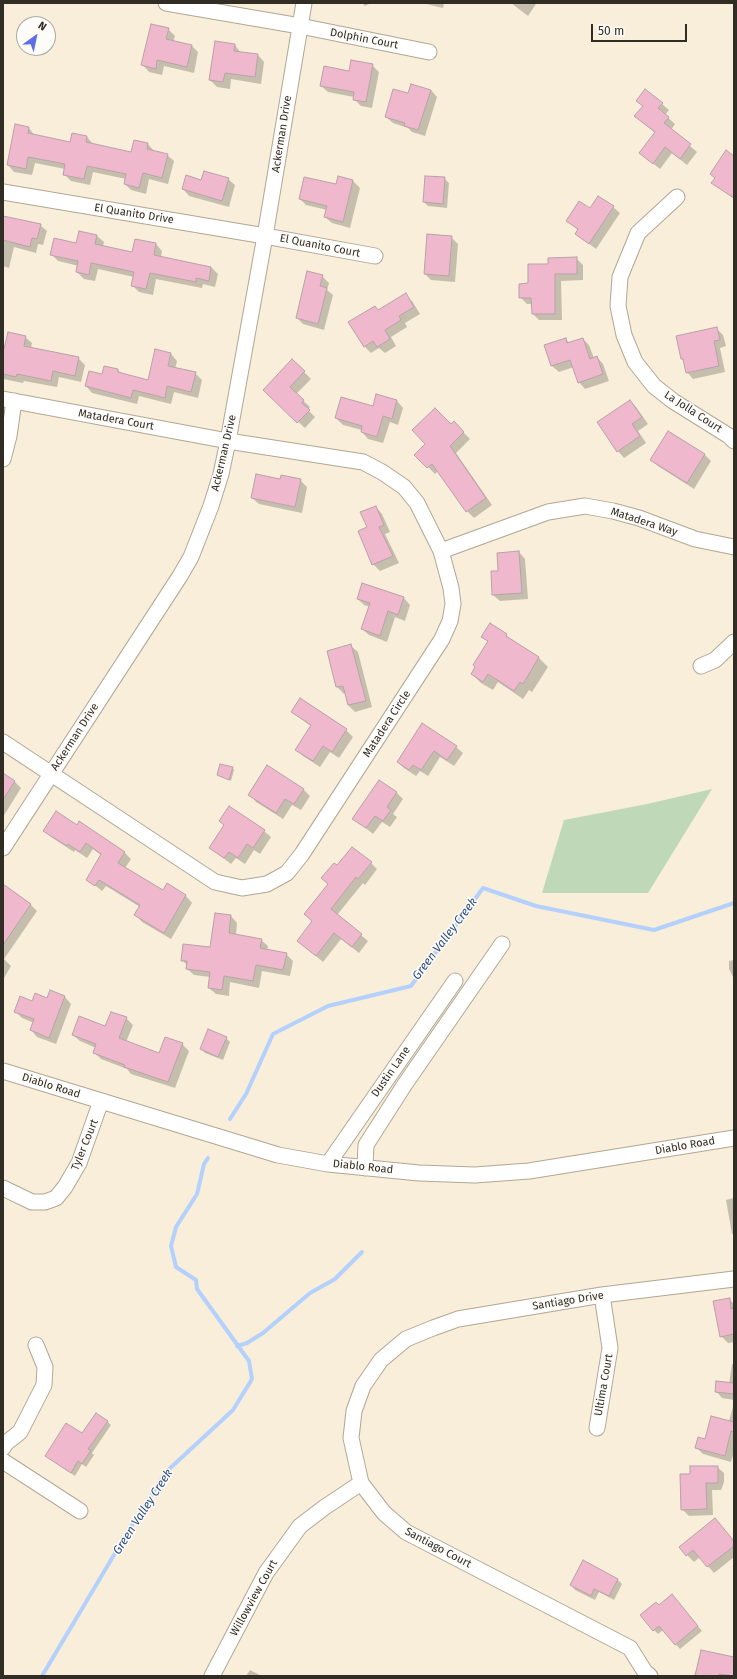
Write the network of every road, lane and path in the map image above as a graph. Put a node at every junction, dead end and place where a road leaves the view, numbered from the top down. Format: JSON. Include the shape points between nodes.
{"nodes":[{"id":1,"x":166,"y":3,"type":"edge"},
{"id":2,"x":304,"y":3,"type":"edge"},
{"id":3,"x":300,"y":26,"type":"junction"},
{"id":4,"x":429,"y":52,"type":"dead end"},
{"id":5,"x":3,"y":192,"type":"edge"},
{"id":6,"x":677,"y":197,"type":"dead end"},
{"id":7,"x":265,"y":236,"type":"junction"},
{"id":8,"x":375,"y":256,"type":"dead end"},
{"id":9,"x":9,"y":400,"type":"edge"},
{"id":10,"x":734,"y":440,"type":"edge"},
{"id":11,"x":228,"y":441,"type":"junction"},
{"id":12,"x":3,"y":459,"type":"edge"},
{"id":13,"x":734,"y":547,"type":"edge"},
{"id":14,"x":441,"y":551,"type":"junction"},
{"id":15,"x":734,"y":642,"type":"edge"},
{"id":16,"x":701,"y":666,"type":"dead end"},
{"id":17,"x":3,"y":742,"type":"edge"},
{"id":18,"x":52,"y":773,"type":"junction"},
{"id":19,"x":3,"y":848,"type":"edge"},
{"id":20,"x":502,"y":944,"type":"dead end"},
{"id":21,"x":455,"y":981,"type":"dead end"},
{"id":22,"x":3,"y":1071,"type":"edge"},
{"id":23,"x":102,"y":1101,"type":"junction"},
{"id":24,"x":734,"y":1138,"type":"edge"},
{"id":25,"x":328,"y":1164,"type":"junction"},
{"id":26,"x":365,"y":1168,"type":"junction"},
{"id":27,"x":3,"y":1188,"type":"edge"},
{"id":28,"x":734,"y":1279,"type":"edge"},
{"id":29,"x":602,"y":1295,"type":"junction"},
{"id":30,"x":406,"y":1339,"type":"joint"},
{"id":31,"x":36,"y":1345,"type":"dead end"},
{"id":32,"x":596,"y":1428,"type":"dead end"},
{"id":33,"x":3,"y":1448,"type":"edge"},
{"id":34,"x":3,"y":1461,"type":"edge"},
{"id":35,"x":361,"y":1484,"type":"junction"},
{"id":36,"x":80,"y":1511,"type":"dead end"},
{"id":37,"x":648,"y":1674,"type":"edge"},
{"id":38,"x":212,"y":1676,"type":"edge"}],
"edges":[{"from":1,"to":3,"type":"street","name":"Dolphin Court"},
{"from":2,"to":3,"type":"street","name":"Ackerman Drive"},
{"from":3,"to":4,"type":"street","name":"Dolphin Court"},
{"from":3,"to":7,"type":"street","name":"Ackerman Drive"},
{"from":5,"to":7,"type":"street","name":"El Quanito Drive"},
{"from":6,"to":10,"type":"street","name":"La Jolla Court","via":[[638,234],[620,277],[618,306],[624,335],[635,362],[654,386]]},
{"from":7,"to":8,"type":"street","name":"El Quanito Court"},
{"from":7,"to":11,"type":"street","name":"Ackerman Drive"},
{"from":9,"to":11,"type":"street","name":"Matadera Court"},
{"from":9,"to":12,"type":"street","via":[[9,436]]},
{"from":11,"to":14,"type":"street","name":"Matadera Circle","via":[[363,462],[404,487],[417,503]]},
{"from":11,"to":18,"type":"street","name":"Ackerman Drive","via":[[221,474],[191,557]]},
{"from":13,"to":14,"type":"street","name":"Matadera Way","via":[[695,540],[639,518],[613,510],[585,506],[548,512]]},
{"from":14,"to":18,"type":"street","name":"Matadera Circle","via":[[453,604],[450,621],[442,639],[302,854],[287,873],[267,884],[242,888],[215,882]]},
{"from":15,"to":16,"type":"street","via":[[715,660]]},
{"from":17,"to":18,"type":"street","name":"Matadera Circle"},
{"from":18,"to":19,"type":"street","name":"Ackerman Drive"},
{"from":20,"to":26,"type":"street","via":[[404,1084],[366,1145]]},
{"from":21,"to":25,"type":"street","name":"Dustin Lane"},
{"from":22,"to":23,"type":"street","name":"Diablo Road"},
{"from":23,"to":25,"type":"street","name":"Diablo Road","via":[[278,1156]]},
{"from":23,"to":27,"type":"street","name":"Tyler Court","via":[[79,1163],[56,1198],[45,1202],[32,1202]]},
{"from":24,"to":26,"type":"street","name":"Diablo Road","via":[[530,1171],[475,1175]]},
{"from":25,"to":26,"type":"street","name":"Diablo Road"},
{"from":28,"to":29,"type":"street","name":"Santiago Drive"},
{"from":29,"to":30,"type":"street","name":"Santiago Drive","via":[[458,1319]]},
{"from":29,"to":32,"type":"street","name":"Ultima Court","via":[[610,1348]]},
{"from":30,"to":35,"type":"street","name":"Santiago Court","via":[[381,1360],[363,1386],[354,1411],[351,1438]]},
{"from":31,"to":33,"type":"street","via":[[45,1367],[44,1384],[20,1432]]},
{"from":34,"to":36,"type":"street"},
{"from":35,"to":37,"type":"street","name":"Santiago Court","via":[[384,1512],[406,1532],[630,1648]]},
{"from":35,"to":38,"type":"street","name":"Willowview Court","via":[[300,1526],[266,1572]]}]}
